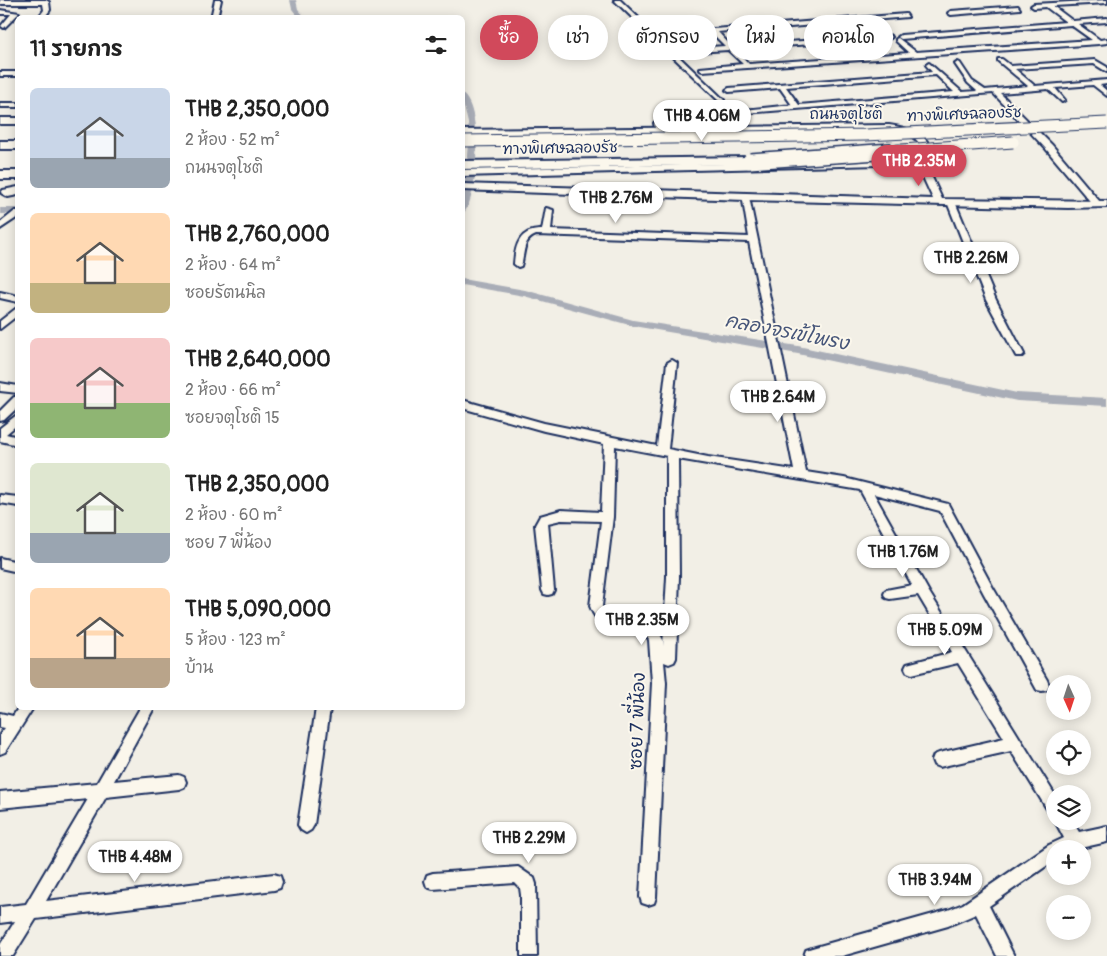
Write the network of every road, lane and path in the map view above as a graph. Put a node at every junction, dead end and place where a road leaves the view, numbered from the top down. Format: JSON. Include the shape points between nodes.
{"nodes":[{"id":1,"x":218,"y":0,"type":"edge"},
{"id":2,"x":617,"y":0,"type":"edge"},
{"id":3,"x":1107,"y":1,"type":"edge"},
{"id":4,"x":0,"y":2,"type":"edge"},
{"id":5,"x":1034,"y":6,"type":"dead end"},
{"id":6,"x":1047,"y":6,"type":"junction"},
{"id":7,"x":1018,"y":8,"type":"dead end"},
{"id":8,"x":979,"y":11,"type":"junction"},
{"id":9,"x":0,"y":12,"type":"edge"},
{"id":10,"x":951,"y":13,"type":"dead end"},
{"id":11,"x":43,"y":15,"type":"edge"},
{"id":12,"x":215,"y":15,"type":"edge"},
{"id":13,"x":906,"y":16,"type":"dead end"},
{"id":14,"x":893,"y":17,"type":"edge"},
{"id":15,"x":987,"y":17,"type":"dead end"},
{"id":16,"x":1107,"y":20,"type":"edge"},
{"id":17,"x":995,"y":22,"type":"dead end"},
{"id":18,"x":1072,"y":23,"type":"junction"},
{"id":19,"x":2,"y":26,"type":"edge"},
{"id":20,"x":15,"y":26,"type":"edge"},
{"id":21,"x":1003,"y":28,"type":"junction"},
{"id":22,"x":717,"y":35,"type":"edge"},
{"id":23,"x":893,"y":37,"type":"edge"},
{"id":24,"x":899,"y":38,"type":"junction"},
{"id":25,"x":1107,"y":41,"type":"edge"},
{"id":26,"x":1099,"y":42,"type":"junction"},
{"id":27,"x":727,"y":44,"type":"edge"},
{"id":28,"x":915,"y":54,"type":"junction"},
{"id":29,"x":742,"y":60,"type":"edge"},
{"id":30,"x":1000,"y":60,"type":"dead end"},
{"id":31,"x":1107,"y":61,"type":"edge"},
{"id":32,"x":1095,"y":62,"type":"junction"},
{"id":33,"x":958,"y":64,"type":"dead end"},
{"id":34,"x":747,"y":65,"type":"junction"},
{"id":35,"x":929,"y":65,"type":"dead end"},
{"id":36,"x":1010,"y":68,"type":"junction"},
{"id":37,"x":702,"y":69,"type":"dead end"},
{"id":38,"x":1107,"y":70,"type":"edge"},
{"id":39,"x":938,"y":73,"type":"junction"},
{"id":40,"x":0,"y":74,"type":"edge"},
{"id":41,"x":15,"y":74,"type":"edge"},
{"id":42,"x":1107,"y":82,"type":"edge"},
{"id":43,"x":1094,"y":83,"type":"junction"},
{"id":44,"x":781,"y":86,"type":"junction"},
{"id":45,"x":1049,"y":86,"type":"junction"},
{"id":46,"x":1034,"y":88,"type":"junction"},
{"id":47,"x":729,"y":90,"type":"dead end"},
{"id":48,"x":994,"y":91,"type":"junction"},
{"id":49,"x":983,"y":92,"type":"junction"},
{"id":50,"x":959,"y":93,"type":"junction"},
{"id":51,"x":1107,"y":94,"type":"edge"},
{"id":52,"x":1062,"y":100,"type":"dead end"},
{"id":53,"x":0,"y":105,"type":"edge"},
{"id":54,"x":15,"y":105,"type":"edge"},
{"id":55,"x":797,"y":107,"type":"junction"},
{"id":56,"x":746,"y":111,"type":"dead end"},
{"id":57,"x":0,"y":121,"type":"edge"},
{"id":58,"x":15,"y":121,"type":"edge"},
{"id":59,"x":1107,"y":123,"type":"edge"},
{"id":60,"x":659,"y":130,"type":"junction"},
{"id":61,"x":1107,"y":135,"type":"edge"},
{"id":62,"x":465,"y":136,"type":"edge"},
{"id":63,"x":0,"y":145,"type":"edge"},
{"id":64,"x":15,"y":145,"type":"edge"},
{"id":65,"x":920,"y":161,"type":"junction"},
{"id":66,"x":465,"y":166,"type":"edge"},
{"id":67,"x":489,"y":169,"type":"junction"},
{"id":68,"x":465,"y":173,"type":"edge"},
{"id":69,"x":0,"y":175,"type":"edge"},
{"id":70,"x":15,"y":175,"type":"edge"},
{"id":71,"x":465,"y":187,"type":"edge"},
{"id":72,"x":745,"y":197,"type":"junction"},
{"id":73,"x":939,"y":202,"type":"junction"},
{"id":74,"x":951,"y":202,"type":"junction"},
{"id":75,"x":1102,"y":204,"type":"edge"},
{"id":76,"x":549,"y":210,"type":"dead end"},
{"id":77,"x":15,"y":215,"type":"edge"},
{"id":78,"x":0,"y":226,"type":"edge"},
{"id":79,"x":546,"y":233,"type":"junction"},
{"id":80,"x":752,"y":240,"type":"junction"},
{"id":81,"x":518,"y":264,"type":"dead end"},
{"id":82,"x":0,"y":295,"type":"edge"},
{"id":83,"x":15,"y":298,"type":"edge"},
{"id":84,"x":15,"y":313,"type":"edge"},
{"id":85,"x":0,"y":326,"type":"edge"},
{"id":86,"x":1019,"y":354,"type":"dead end"},
{"id":87,"x":672,"y":363,"type":"dead end"},
{"id":88,"x":0,"y":386,"type":"edge"},
{"id":89,"x":15,"y":389,"type":"edge"},
{"id":90,"x":15,"y":403,"type":"edge"},
{"id":91,"x":465,"y":405,"type":"edge"},
{"id":92,"x":0,"y":417,"type":"edge"},
{"id":93,"x":15,"y":421,"type":"edge"},
{"id":94,"x":0,"y":436,"type":"edge"},
{"id":95,"x":15,"y":440,"type":"edge"},
{"id":96,"x":610,"y":441,"type":"junction"},
{"id":97,"x":667,"y":453,"type":"junction"},
{"id":98,"x":801,"y":475,"type":"junction"},
{"id":99,"x":864,"y":487,"type":"junction"},
{"id":100,"x":0,"y":499,"type":"edge"},
{"id":101,"x":15,"y":502,"type":"edge"},
{"id":102,"x":607,"y":517,"type":"junction"},
{"id":103,"x":0,"y":563,"type":"edge"},
{"id":104,"x":15,"y":566,"type":"edge"},
{"id":105,"x":921,"y":589,"type":"junction"},
{"id":106,"x":548,"y":590,"type":"dead end"},
{"id":107,"x":890,"y":594,"type":"dead end"},
{"id":108,"x":962,"y":656,"type":"junction"},
{"id":109,"x":669,"y":658,"type":"dead end"},
{"id":110,"x":912,"y":668,"type":"dead end"},
{"id":111,"x":1042,"y":685,"type":"dead end"},
{"id":112,"x":25,"y":710,"type":"edge"},
{"id":113,"x":146,"y":710,"type":"edge"},
{"id":114,"x":323,"y":710,"type":"edge"},
{"id":115,"x":0,"y":720,"type":"edge"},
{"id":116,"x":16,"y":723,"type":"junction"},
{"id":117,"x":1015,"y":743,"type":"junction"},
{"id":118,"x":0,"y":747,"type":"edge"},
{"id":119,"x":939,"y":760,"type":"dead end"},
{"id":120,"x":179,"y":782,"type":"dead end"},
{"id":121,"x":100,"y":792,"type":"junction"},
{"id":122,"x":1046,"y":794,"type":"edge"},
{"id":123,"x":0,"y":800,"type":"edge"},
{"id":124,"x":306,"y":825,"type":"dead end"},
{"id":125,"x":1107,"y":834,"type":"edge"},
{"id":126,"x":1080,"y":840,"type":"edge"},
{"id":127,"x":1046,"y":857,"type":"edge"},
{"id":128,"x":433,"y":881,"type":"dead end"},
{"id":129,"x":274,"y":882,"type":"dead end"},
{"id":130,"x":648,"y":897,"type":"dead end"},
{"id":131,"x":978,"y":902,"type":"junction"},
{"id":132,"x":32,"y":911,"type":"junction"},
{"id":133,"x":0,"y":915,"type":"edge"},
{"id":134,"x":3,"y":956,"type":"edge"},
{"id":135,"x":529,"y":956,"type":"edge"},
{"id":136,"x":812,"y":956,"type":"edge"},
{"id":137,"x":1006,"y":956,"type":"edge"}],
"edges":[{"from":1,"to":12,"type":"street"},
{"from":2,"to":60,"type":"street","via":[[722,101],[720,110],[709,115],[660,120]]},
{"from":3,"to":6,"type":"street"},
{"from":4,"to":11,"type":"street","via":[[46,2],[47,10]]},
{"from":5,"to":6,"type":"street"},
{"from":6,"to":18,"type":"street"},
{"from":7,"to":8,"type":"street"},
{"from":8,"to":10,"type":"street"},
{"from":8,"to":15,"type":"street"},
{"from":9,"to":19,"type":"street","via":[[16,13]]},
{"from":13,"to":14,"type":"street"},
{"from":16,"to":18,"type":"street"},
{"from":17,"to":21,"type":"street"},
{"from":18,"to":21,"type":"street"},
{"from":18,"to":26,"type":"street"},
{"from":19,"to":20,"type":"street"},
{"from":21,"to":24,"type":"street"},
{"from":22,"to":27,"type":"street"},
{"from":23,"to":24,"type":"street"},
{"from":24,"to":28,"type":"street"},
{"from":25,"to":26,"type":"street"},
{"from":26,"to":28,"type":"street"},
{"from":28,"to":34,"type":"street"},
{"from":29,"to":34,"type":"street"},
{"from":30,"to":36,"type":"street"},
{"from":31,"to":32,"type":"street"},
{"from":32,"to":36,"type":"street"},
{"from":32,"to":38,"type":"street"},
{"from":33,"to":49,"type":"street","via":[[970,82]]},
{"from":34,"to":37,"type":"street"},
{"from":35,"to":39,"type":"street"},
{"from":36,"to":46,"type":"street"},
{"from":39,"to":44,"type":"street"},
{"from":39,"to":50,"type":"street"},
{"from":40,"to":41,"type":"street"},
{"from":42,"to":43,"type":"street"},
{"from":43,"to":45,"type":"street"},
{"from":43,"to":51,"type":"street"},
{"from":44,"to":47,"type":"street"},
{"from":44,"to":55,"type":"street"},
{"from":45,"to":46,"type":"street"},
{"from":45,"to":52,"type":"street"},
{"from":46,"to":48,"type":"street"},
{"from":48,"to":49,"type":"street"},
{"from":48,"to":75,"type":"street"},
{"from":49,"to":50,"type":"street"},
{"from":50,"to":55,"type":"street"},
{"from":53,"to":54,"type":"street"},
{"from":55,"to":56,"type":"street"},
{"from":57,"to":58,"type":"street"},
{"from":59,"to":62,"type":"highway","name":"ทางพิเศษฉลองรัช","bridge":true,"via":[[768,138]]},
{"from":60,"to":62,"type":"street","name":"ถนนจตุโชติ","via":[[481,132]]},
{"from":60,"to":65,"type":"street","name":"ถนนจตุโชติ","via":[[907,130],[928,146],[929,154]]},
{"from":61,"to":67,"type":"highway","name":"ทางพิเศษฉลองรัช","bridge":true,"via":[[776,160]]},
{"from":63,"to":64,"type":"highway"},
{"from":65,"to":67,"type":"street"},
{"from":65,"to":73,"type":"street"},
{"from":66,"to":67,"type":"highway","name":"ทางพิเศษฉลองรัช"},
{"from":67,"to":68,"type":"street"},
{"from":69,"to":70,"type":"highway"},
{"from":71,"to":72,"type":"street"},
{"from":72,"to":73,"type":"street"},
{"from":72,"to":80,"type":"street"},
{"from":73,"to":74,"type":"street"},
{"from":74,"to":75,"type":"street"},
{"from":74,"to":86,"type":"street","via":[[990,300]]},
{"from":76,"to":79,"type":"street"},
{"from":77,"to":78,"type":"street"},
{"from":79,"to":80,"type":"street"},
{"from":79,"to":81,"type":"street","via":[[528,234],[520,245]]},
{"from":80,"to":98,"type":"street"},
{"from":82,"to":83,"type":"street"},
{"from":84,"to":85,"type":"street"},
{"from":87,"to":97,"type":"street"},
{"from":88,"to":89,"type":"street"},
{"from":90,"to":92,"type":"street"},
{"from":91,"to":96,"type":"street"},
{"from":93,"to":94,"type":"street"},
{"from":94,"to":95,"type":"street"},
{"from":96,"to":97,"type":"street"},
{"from":96,"to":102,"type":"street","name":"ซอย 7 พี่น้อง"},
{"from":97,"to":98,"type":"street"},
{"from":97,"to":109,"type":"street","via":[[673,577]]},
{"from":98,"to":99,"type":"street"},
{"from":99,"to":105,"type":"street"},
{"from":99,"to":111,"type":"street","via":[[944,507]]},
{"from":100,"to":101,"type":"street"},
{"from":102,"to":106,"type":"street","via":[[561,515],[544,519],[541,525]]},
{"from":102,"to":130,"type":"street","name":"ซอย 7 พี่น้อง","via":[[596,606],[598,615],[604,621],[645,626],[656,640],[659,683]]},
{"from":103,"to":104,"type":"street"},
{"from":105,"to":107,"type":"street"},
{"from":105,"to":108,"type":"street"},
{"from":108,"to":110,"type":"street"},
{"from":108,"to":117,"type":"street"},
{"from":112,"to":116,"type":"street"},
{"from":113,"to":121,"type":"street"},
{"from":114,"to":124,"type":"street"},
{"from":115,"to":116,"type":"street"},
{"from":116,"to":118,"type":"street"},
{"from":117,"to":119,"type":"street"},
{"from":117,"to":122,"type":"street"},
{"from":120,"to":121,"type":"street"},
{"from":121,"to":123,"type":"street"},
{"from":121,"to":132,"type":"street"},
{"from":125,"to":126,"type":"street"},
{"from":127,"to":131,"type":"street"},
{"from":128,"to":135,"type":"street","via":[[518,875],[528,884]]},
{"from":129,"to":132,"type":"street"},
{"from":131,"to":136,"type":"street","via":[[948,918]]},
{"from":131,"to":137,"type":"street"},
{"from":132,"to":133,"type":"street"},
{"from":132,"to":134,"type":"street"}]}
